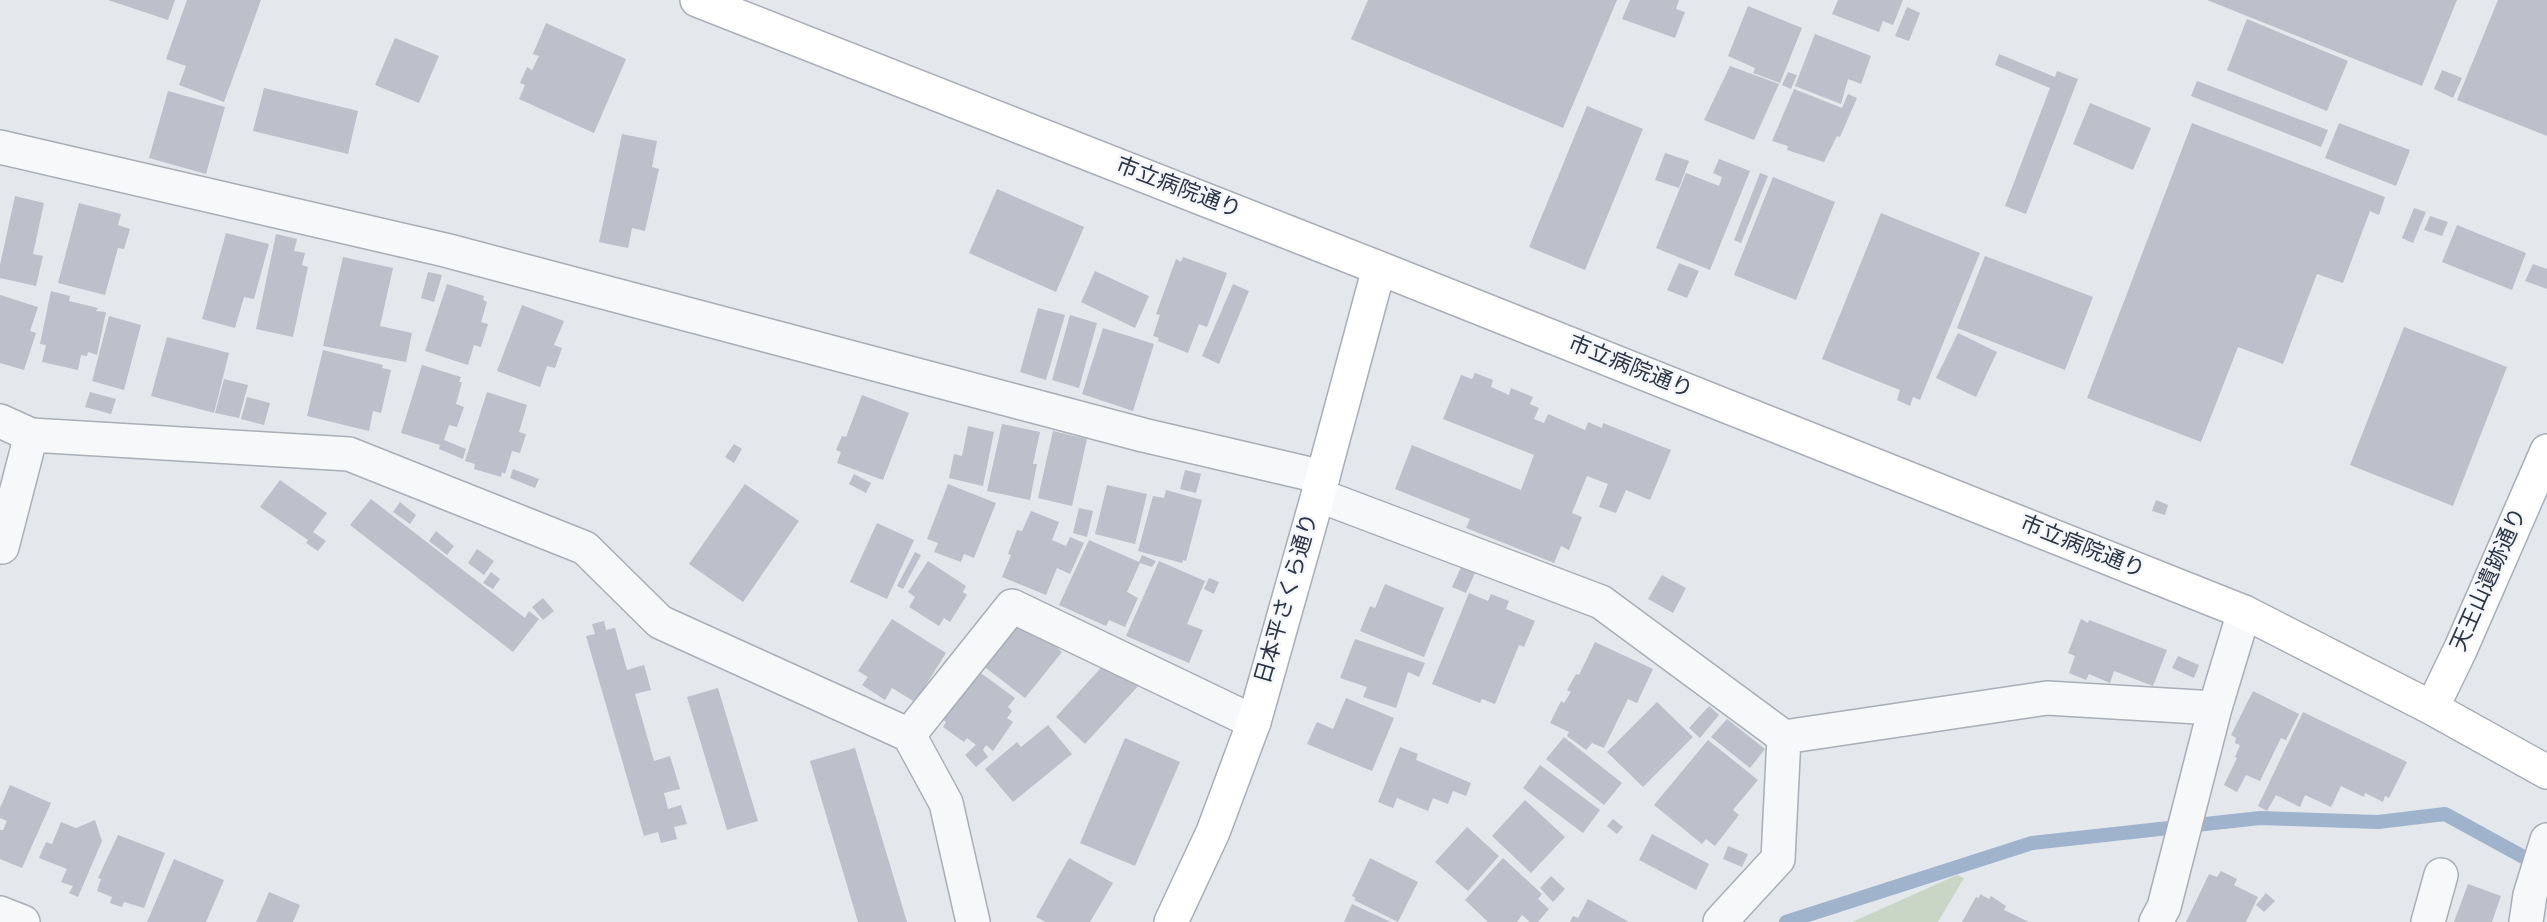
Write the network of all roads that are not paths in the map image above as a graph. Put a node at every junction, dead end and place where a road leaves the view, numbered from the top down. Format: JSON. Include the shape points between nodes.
{"nodes":[{"id":1,"x":697,"y":0,"type":"edge"},
{"id":2,"x":0,"y":147,"type":"edge"},
{"id":3,"x":1379,"y":268,"type":"junction"},
{"id":4,"x":0,"y":421,"type":"edge"},
{"id":5,"x":31,"y":435,"type":"junction"},
{"id":6,"x":2547,"y":451,"type":"edge"},
{"id":7,"x":1320,"y":486,"type":"junction"},
{"id":8,"x":0,"y":546,"type":"edge"},
{"id":9,"x":2244,"y":612,"type":"junction"},
{"id":10,"x":2215,"y":708,"type":"junction"},
{"id":11,"x":2432,"y":708,"type":"junction"},
{"id":12,"x":1254,"y":722,"type":"junction"},
{"id":13,"x":909,"y":735,"type":"junction"},
{"id":14,"x":1784,"y":737,"type":"junction"},
{"id":15,"x":2547,"y":772,"type":"edge"},
{"id":16,"x":2547,"y":840,"type":"edge"},
{"id":17,"x":2441,"y":875,"type":"dead end"},
{"id":18,"x":0,"y":913,"type":"edge"},
{"id":19,"x":23,"y":922,"type":"edge"},
{"id":20,"x":973,"y":922,"type":"edge"},
{"id":21,"x":1171,"y":922,"type":"edge"},
{"id":22,"x":1720,"y":922,"type":"edge"},
{"id":23,"x":2156,"y":922,"type":"edge"},
{"id":24,"x":2428,"y":922,"type":"edge"},
{"id":25,"x":2526,"y":922,"type":"edge"}],
"edges":[{"from":1,"to":3,"type":"main road","name":"市立病院通り"},
{"from":2,"to":7,"type":"street","via":[[445,250],[1143,435]]},
{"from":3,"to":7,"type":"main road","name":"日本平さくら通り"},
{"from":3,"to":9,"type":"main road","name":"市立病院通り"},
{"from":4,"to":5,"type":"street"},
{"from":5,"to":8,"type":"street"},
{"from":5,"to":13,"type":"street","via":[[349,454],[585,548],[660,622]]},
{"from":6,"to":11,"type":"main road","name":"天王山遺跡通り"},
{"from":7,"to":12,"type":"main road","name":"日本平さくら通り"},
{"from":7,"to":14,"type":"street","via":[[1601,602]]},
{"from":9,"to":10,"type":"street"},
{"from":9,"to":11,"type":"main road","name":"市立病院通り"},
{"from":10,"to":14,"type":"street","via":[[2047,698]]},
{"from":10,"to":23,"type":"street","via":[[2164,907]]},
{"from":11,"to":15,"type":"main road","name":"市立病院通り"},
{"from":12,"to":13,"type":"street","via":[[1011,606]]},
{"from":12,"to":21,"type":"main road","name":"日本平さくら通り","via":[[1213,832]]},
{"from":13,"to":20,"type":"street","via":[[945,803]]},
{"from":14,"to":22,"type":"street","via":[[1778,859]]},
{"from":16,"to":25,"type":"street"},
{"from":17,"to":24,"type":"street"},
{"from":18,"to":19,"type":"street"}]}
